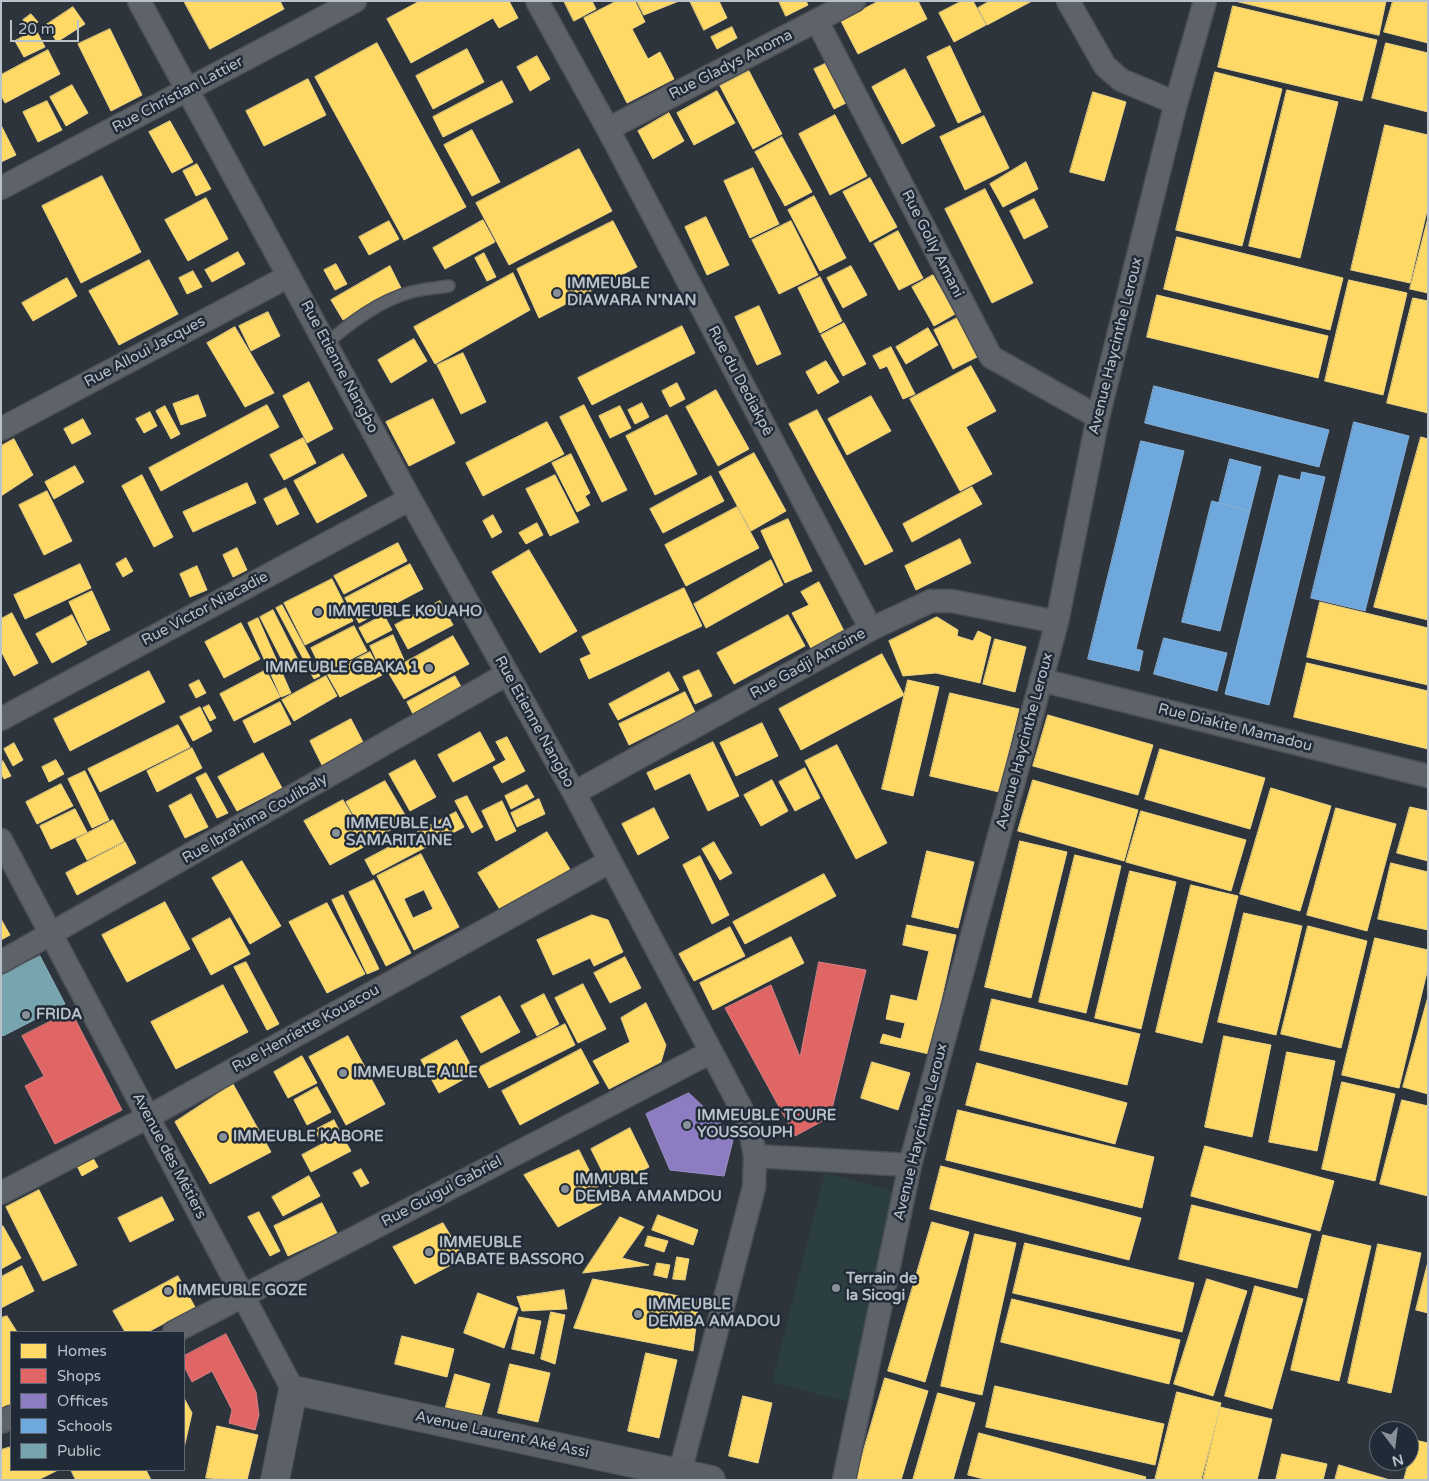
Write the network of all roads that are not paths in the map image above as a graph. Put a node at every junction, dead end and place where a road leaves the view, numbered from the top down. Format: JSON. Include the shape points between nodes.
{"nodes":[{"id":1,"x":139,"y":1,"type":"edge"},
{"id":2,"x":355,"y":1,"type":"edge"},
{"id":3,"x":537,"y":1,"type":"edge"},
{"id":4,"x":854,"y":1,"type":"edge"},
{"id":5,"x":1068,"y":1,"type":"edge"},
{"id":6,"x":1205,"y":1,"type":"edge"},
{"id":7,"x":816,"y":22,"type":"junction"},
{"id":8,"x":187,"y":91,"type":"junction"},
{"id":9,"x":1176,"y":103,"type":"junction"},
{"id":10,"x":608,"y":129,"type":"junction"},
{"id":11,"x":1,"y":188,"type":"edge"},
{"id":12,"x":289,"y":276,"type":"junction"},
{"id":13,"x":450,"y":286,"type":"dead end"},
{"id":14,"x":326,"y":344,"type":"junction"},
{"id":15,"x":1098,"y":417,"type":"junction"},
{"id":16,"x":1,"y":429,"type":"edge"},
{"id":17,"x":410,"y":498,"type":"junction"},
{"id":18,"x":1056,"y":622,"type":"junction"},
{"id":19,"x":871,"y":629,"type":"junction"},
{"id":20,"x":508,"y":674,"type":"junction"},
{"id":21,"x":1041,"y":680,"type":"junction"},
{"id":22,"x":1,"y":719,"type":"edge"},
{"id":23,"x":1428,"y":776,"type":"edge"},
{"id":24,"x":574,"y":793,"type":"junction"},
{"id":25,"x":1,"y":840,"type":"edge"},
{"id":26,"x":609,"y":862,"type":"junction"},
{"id":27,"x":52,"y":935,"type":"junction"},
{"id":28,"x":1,"y":962,"type":"edge"},
{"id":29,"x":711,"y":1052,"type":"junction"},
{"id":30,"x":148,"y":1117,"type":"junction"},
{"id":31,"x":755,"y":1156,"type":"junction"},
{"id":32,"x":910,"y":1165,"type":"junction"},
{"id":33,"x":1,"y":1193,"type":"edge"},
{"id":34,"x":244,"y":1296,"type":"junction"},
{"id":35,"x":176,"y":1331,"type":"edge"},
{"id":36,"x":293,"y":1390,"type":"junction"},
{"id":37,"x":679,"y":1476,"type":"edge"},
{"id":38,"x":276,"y":1479,"type":"edge"},
{"id":39,"x":711,"y":1480,"type":"edge"},
{"id":40,"x":844,"y":1480,"type":"edge"}],
"edges":[{"from":1,"to":8,"type":"street","name":"Rue Etienne Nangbo"},
{"from":2,"to":8,"type":"street","name":"Rue Christian Lattier"},
{"from":3,"to":10,"type":"street","name":"Rue du Dediakpê"},
{"from":4,"to":7,"type":"street","name":"Rue Gladys Anoma"},
{"from":5,"to":9,"type":"street","via":[[1105,66],[1121,80]]},
{"from":6,"to":9,"type":"street","name":"Avenue Haycinthe Leroux"},
{"from":7,"to":10,"type":"street","name":"Rue Gladys Anoma"},
{"from":7,"to":15,"type":"street","name":"Rue Golly Amani","via":[[991,357]]},
{"from":8,"to":11,"type":"street","name":"Rue Christian Lattier"},
{"from":8,"to":12,"type":"street","name":"Rue Etienne Nangbo"},
{"from":9,"to":15,"type":"street","name":"Avenue Haycinthe Leroux"},
{"from":10,"to":19,"type":"street","name":"Rue du Dediakpê"},
{"from":12,"to":14,"type":"street","name":"Rue Etienne Nangbo"},
{"from":12,"to":16,"type":"street","name":"Rue Alloui Jacques"},
{"from":13,"to":14,"type":"lane","via":[[411,292],[380,305],[348,325]]},
{"from":14,"to":17,"type":"street","name":"Rue Etienne Nangbo"},
{"from":15,"to":18,"type":"street","name":"Avenue Haycinthe Leroux"},
{"from":17,"to":20,"type":"street","name":"Rue Etienne Nangbo"},
{"from":17,"to":22,"type":"street","name":"Rue Victor Niacadie"},
{"from":18,"to":19,"type":"street","name":"Rue Gadji Antoine","via":[[952,601],[931,601]]},
{"from":18,"to":21,"type":"street","name":"Avenue Haycinthe Leroux"},
{"from":19,"to":24,"type":"street","name":"Rue Gadji Antoine"},
{"from":20,"to":24,"type":"street","name":"Rue Etienne Nangbo"},
{"from":20,"to":27,"type":"street","name":"Rue Ibrahima Coulibaly"},
{"from":21,"to":23,"type":"street","name":"Rue Diakite Mamadou"},
{"from":21,"to":32,"type":"street","name":"Avenue Haycinthe Leroux"},
{"from":24,"to":26,"type":"street","name":"Rue Etienne Nangbo"},
{"from":25,"to":27,"type":"street","name":"Avenue des Métiers"},
{"from":26,"to":29,"type":"street","name":"Rue Etienne Nangbo"},
{"from":26,"to":30,"type":"street","name":"Rue Henriette Kouacou"},
{"from":27,"to":28,"type":"street","name":"Rue Ibrahima Coulibaly"},
{"from":27,"to":30,"type":"street","name":"Avenue des Métiers"},
{"from":29,"to":31,"type":"street","name":"Rue Etienne Nangbo","via":[[749,1123]]},
{"from":29,"to":34,"type":"street","name":"Rue Guigui Gabriel"},
{"from":30,"to":33,"type":"street","name":"Rue Henriette Kouacou"},
{"from":30,"to":34,"type":"street","name":"Avenue des Métiers"},
{"from":31,"to":32,"type":"street"},
{"from":31,"to":37,"type":"street","name":"Rue Etienne Nangbo","via":[[754,1187]]},
{"from":32,"to":40,"type":"street","name":"Avenue Haycinthe Leroux"},
{"from":34,"to":35,"type":"street","name":"Rue Guigui Gabriel"},
{"from":34,"to":36,"type":"street","name":"Avenue des Métiers"},
{"from":36,"to":37,"type":"street","name":"Avenue Laurent Aké Assi"},
{"from":36,"to":38,"type":"street"},
{"from":37,"to":39,"type":"street","name":"Avenue Laurent Aké Assi"}]}
